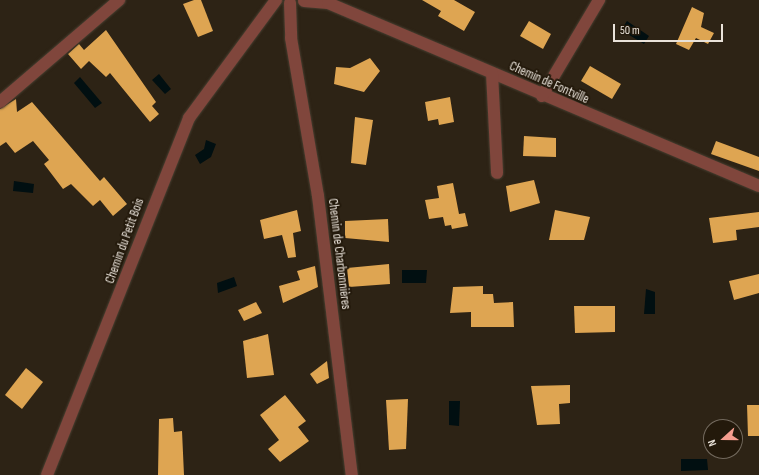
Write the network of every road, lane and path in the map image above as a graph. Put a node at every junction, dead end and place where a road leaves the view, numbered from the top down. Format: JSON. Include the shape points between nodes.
{"nodes":[{"id":1,"x":119,"y":0,"type":"edge"},
{"id":2,"x":599,"y":0,"type":"edge"},
{"id":3,"x":292,"y":2,"type":"edge"},
{"id":4,"x":326,"y":2,"type":"edge"},
{"id":5,"x":492,"y":73,"type":"junction"},
{"id":6,"x":542,"y":96,"type":"junction"},
{"id":7,"x":0,"y":102,"type":"edge"},
{"id":8,"x":496,"y":173,"type":"dead end"},
{"id":9,"x":759,"y":186,"type":"edge"},
{"id":10,"x":47,"y":475,"type":"edge"},
{"id":11,"x":352,"y":475,"type":"edge"}],
"edges":[{"from":1,"to":7,"type":"street"},
{"from":2,"to":6,"type":"street"},
{"from":3,"to":4,"type":"street","name":"Chemin de Fontville"},
{"from":3,"to":10,"type":"street","name":"Chemin du Petit Bois","via":[[254,31],[188,118]]},
{"from":3,"to":11,"type":"street","name":"Chemin de Charbonnières","via":[[291,38],[318,196]]},
{"from":4,"to":5,"type":"street","name":"Chemin de Fontville"},
{"from":5,"to":6,"type":"street","name":"Chemin de Fontville"},
{"from":5,"to":8,"type":"street"},
{"from":6,"to":9,"type":"street","name":"Chemin de Fontville","via":[[688,154]]}]}
